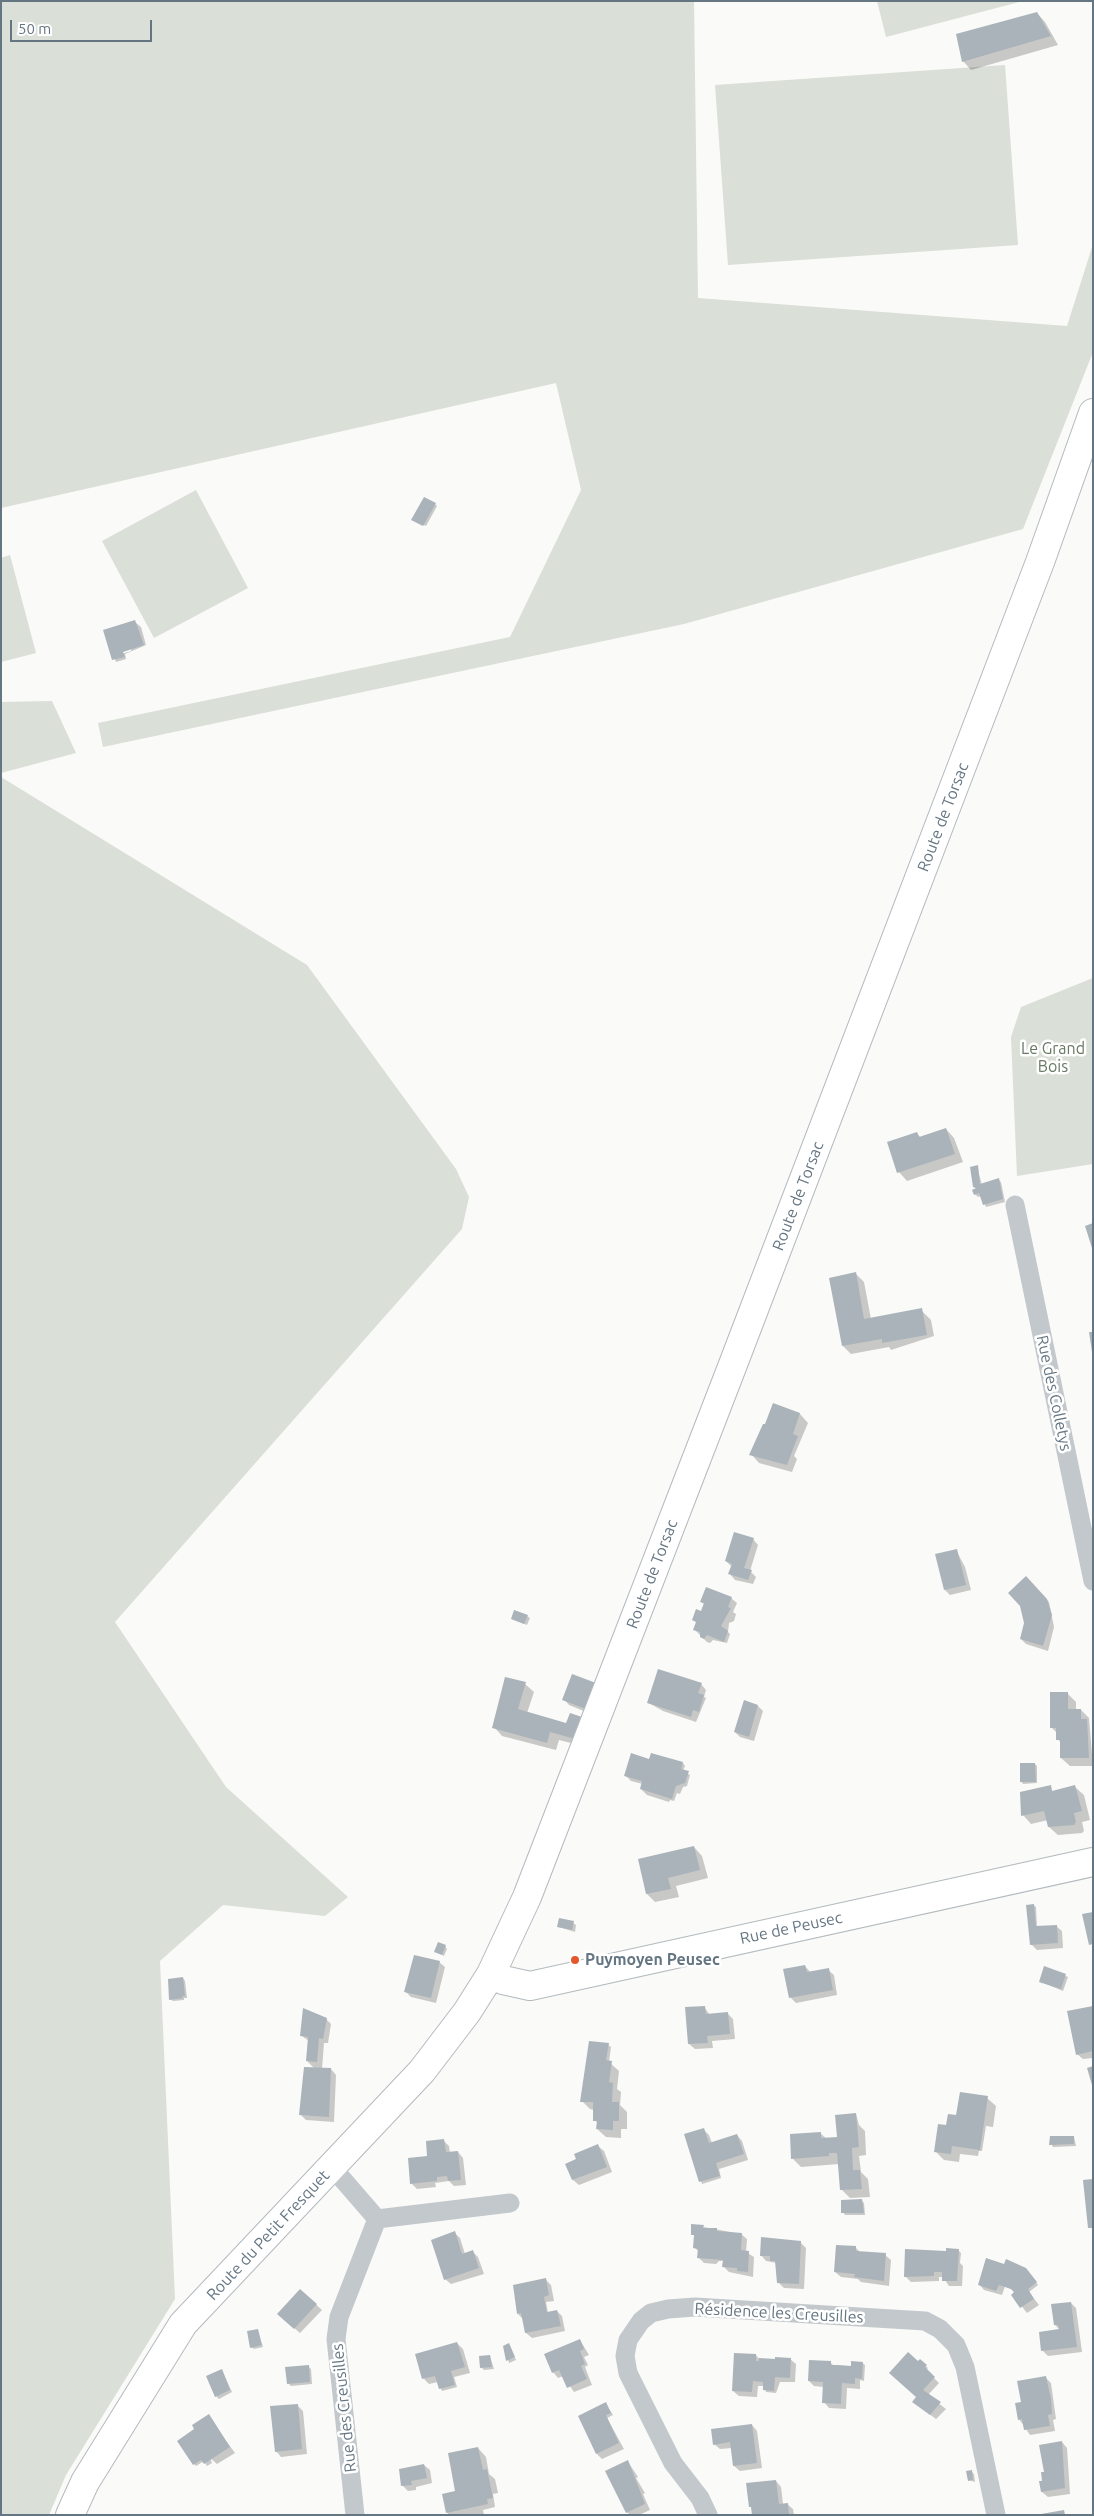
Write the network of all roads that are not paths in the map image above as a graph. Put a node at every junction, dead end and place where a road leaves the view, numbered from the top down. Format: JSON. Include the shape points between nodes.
{"nodes":[{"id":1,"x":1093,"y":413,"type":"edge"},
{"id":2,"x":1015,"y":1205,"type":"dead end"},
{"id":3,"x":1093,"y":1581,"type":"edge"},
{"id":4,"x":1093,"y":1862,"type":"edge"},
{"id":5,"x":491,"y":1974,"type":"junction"},
{"id":6,"x":332,"y":2167,"type":"junction"},
{"id":7,"x":510,"y":2203,"type":"dead end"},
{"id":8,"x":377,"y":2219,"type":"junction"},
{"id":9,"x":70,"y":2515,"type":"edge"},
{"id":10,"x":356,"y":2515,"type":"edge"},
{"id":11,"x":708,"y":2515,"type":"edge"},
{"id":12,"x":996,"y":2515,"type":"edge"}],
"edges":[{"from":1,"to":5,"type":"street","name":"Route de Torsac","via":[[1036,571],[725,1385],[527,1897]]},
{"from":2,"to":3,"type":"street","name":"Rue des Colletys"},
{"from":4,"to":5,"type":"street","name":"Rue de Peusec","via":[[530,1986]]},
{"from":5,"to":6,"type":"street","name":"Route du Petit Fresquet","via":[[468,2012],[422,2071]]},
{"from":6,"to":8,"type":"street"},
{"from":6,"to":9,"type":"street","name":"Route du Petit Fresquet","via":[[183,2324],[85,2482]]},
{"from":7,"to":8,"type":"street"},
{"from":8,"to":10,"type":"street","name":"Rue des Creusilles","via":[[340,2317],[336,2339]]},
{"from":11,"to":12,"type":"street","name":"Résidence les Creusilles","via":[[700,2498],[673,2463],[628,2373],[625,2356],[628,2340],[641,2320],[651,2313],[695,2307],[925,2320],[956,2345],[965,2367]]}]}
